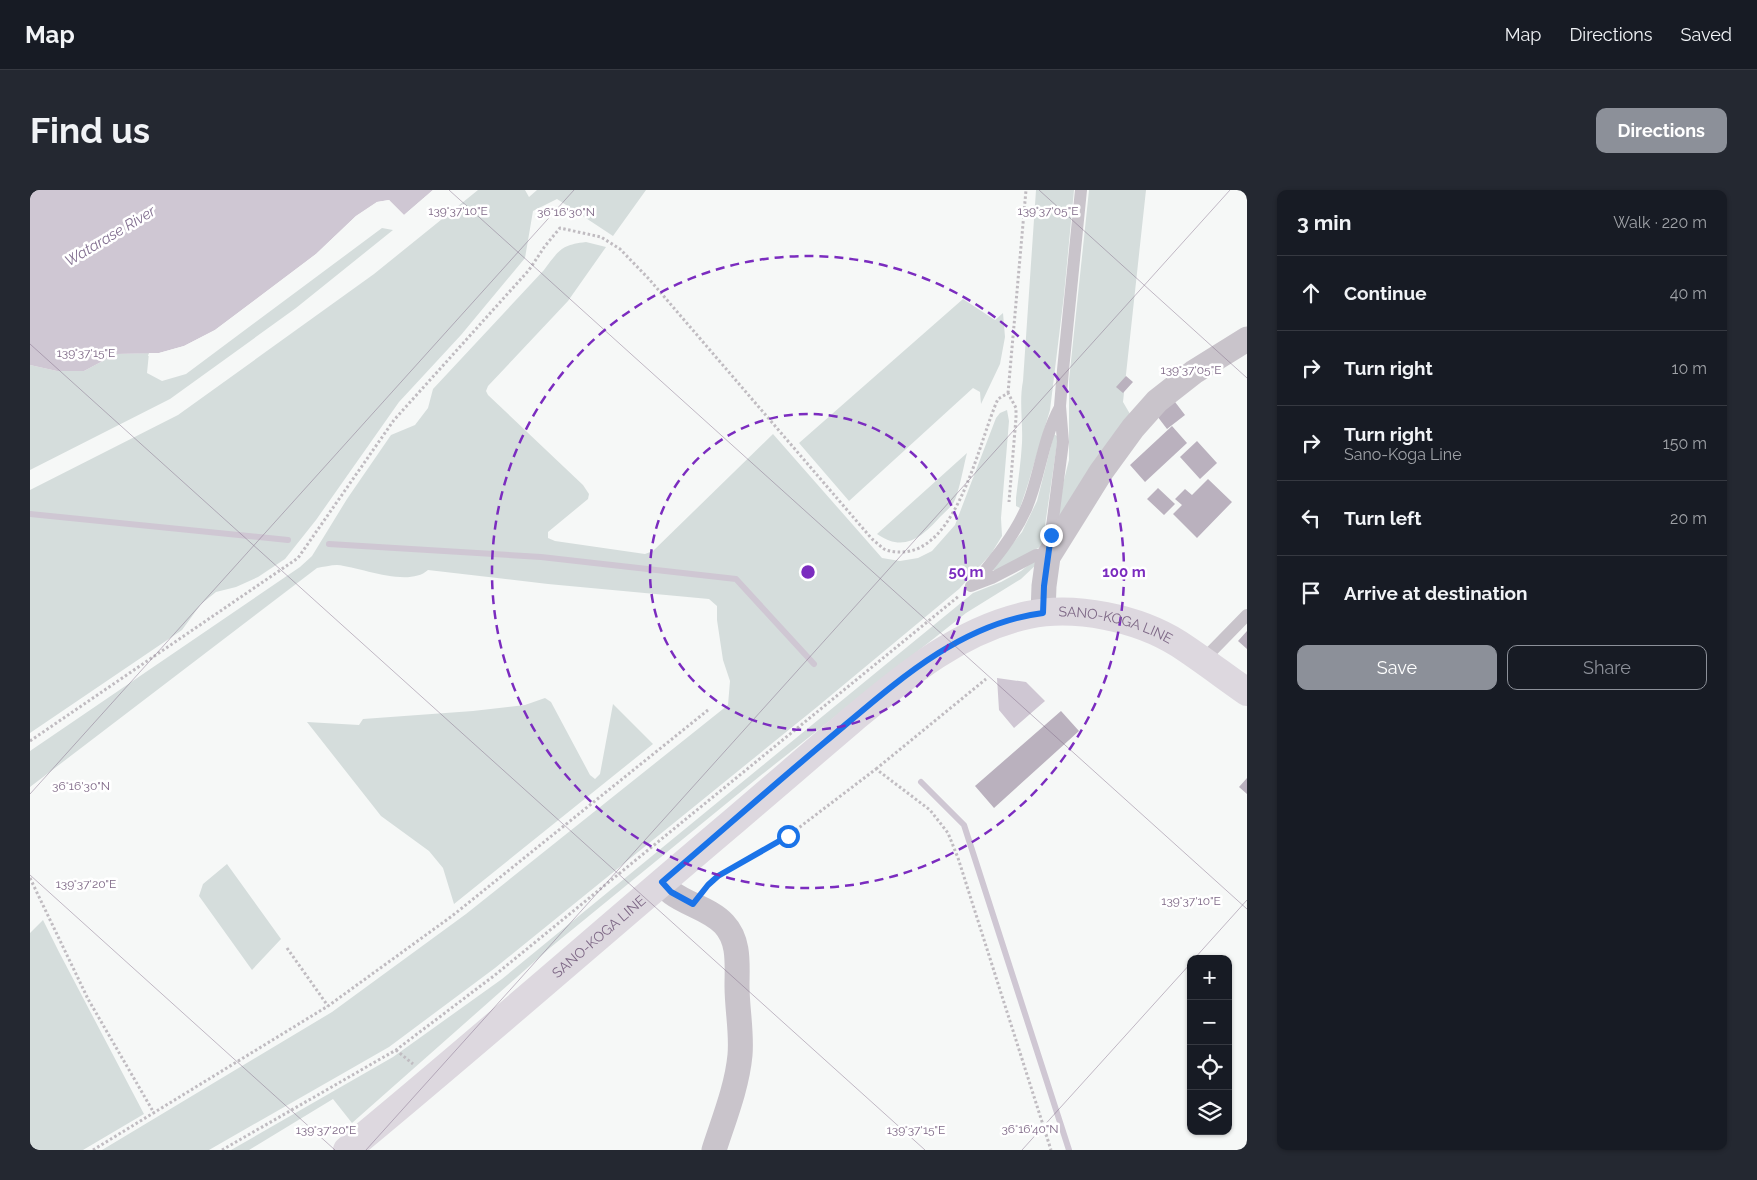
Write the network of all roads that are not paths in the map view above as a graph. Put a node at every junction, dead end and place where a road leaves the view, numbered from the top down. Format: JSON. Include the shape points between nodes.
{"nodes":[{"id":1,"x":1081,"y":190,"type":"edge"},
{"id":2,"x":1247,"y":339,"type":"edge"},
{"id":3,"x":1060,"y":406,"type":"junction"},
{"id":4,"x":1048,"y":557,"type":"junction"},
{"id":5,"x":1043,"y":613,"type":"junction"},
{"id":6,"x":1247,"y":615,"type":"edge"},
{"id":7,"x":1202,"y":661,"type":"junction"},
{"id":8,"x":1247,"y":692,"type":"edge"},
{"id":9,"x":662,"y":882,"type":"junction"},
{"id":10,"x":347,"y":1150,"type":"edge"},
{"id":11,"x":714,"y":1150,"type":"edge"}],
"edges":[{"from":1,"to":3,"type":"lane"},
{"from":2,"to":4,"type":"street","via":[[1194,372],[1157,402],[1133,428],[1101,472]]},
{"from":3,"to":4,"type":"lane","via":[[1063,442]]},
{"from":3,"to":4,"type":"lane","via":[[1052,422],[1026,508],[1006,546],[971,586],[1036,555]]},
{"from":4,"to":5,"type":"street"},
{"from":5,"to":7,"type":"main road","name":"SANO-KOGA LINE","via":[[1102,615],[1140,626],[1176,642]]},
{"from":5,"to":9,"type":"main road","name":"SANO-KOGA LINE","via":[[975,632],[898,681]]},
{"from":6,"to":7,"type":"lane"},
{"from":7,"to":8,"type":"main road","name":"SANO-KOGA LINE"},
{"from":9,"to":10,"type":"main road","name":"SANO-KOGA LINE"},
{"from":9,"to":11,"type":"street","via":[[671,892],[723,923],[733,939],[738,965],[740,1056]]}]}
